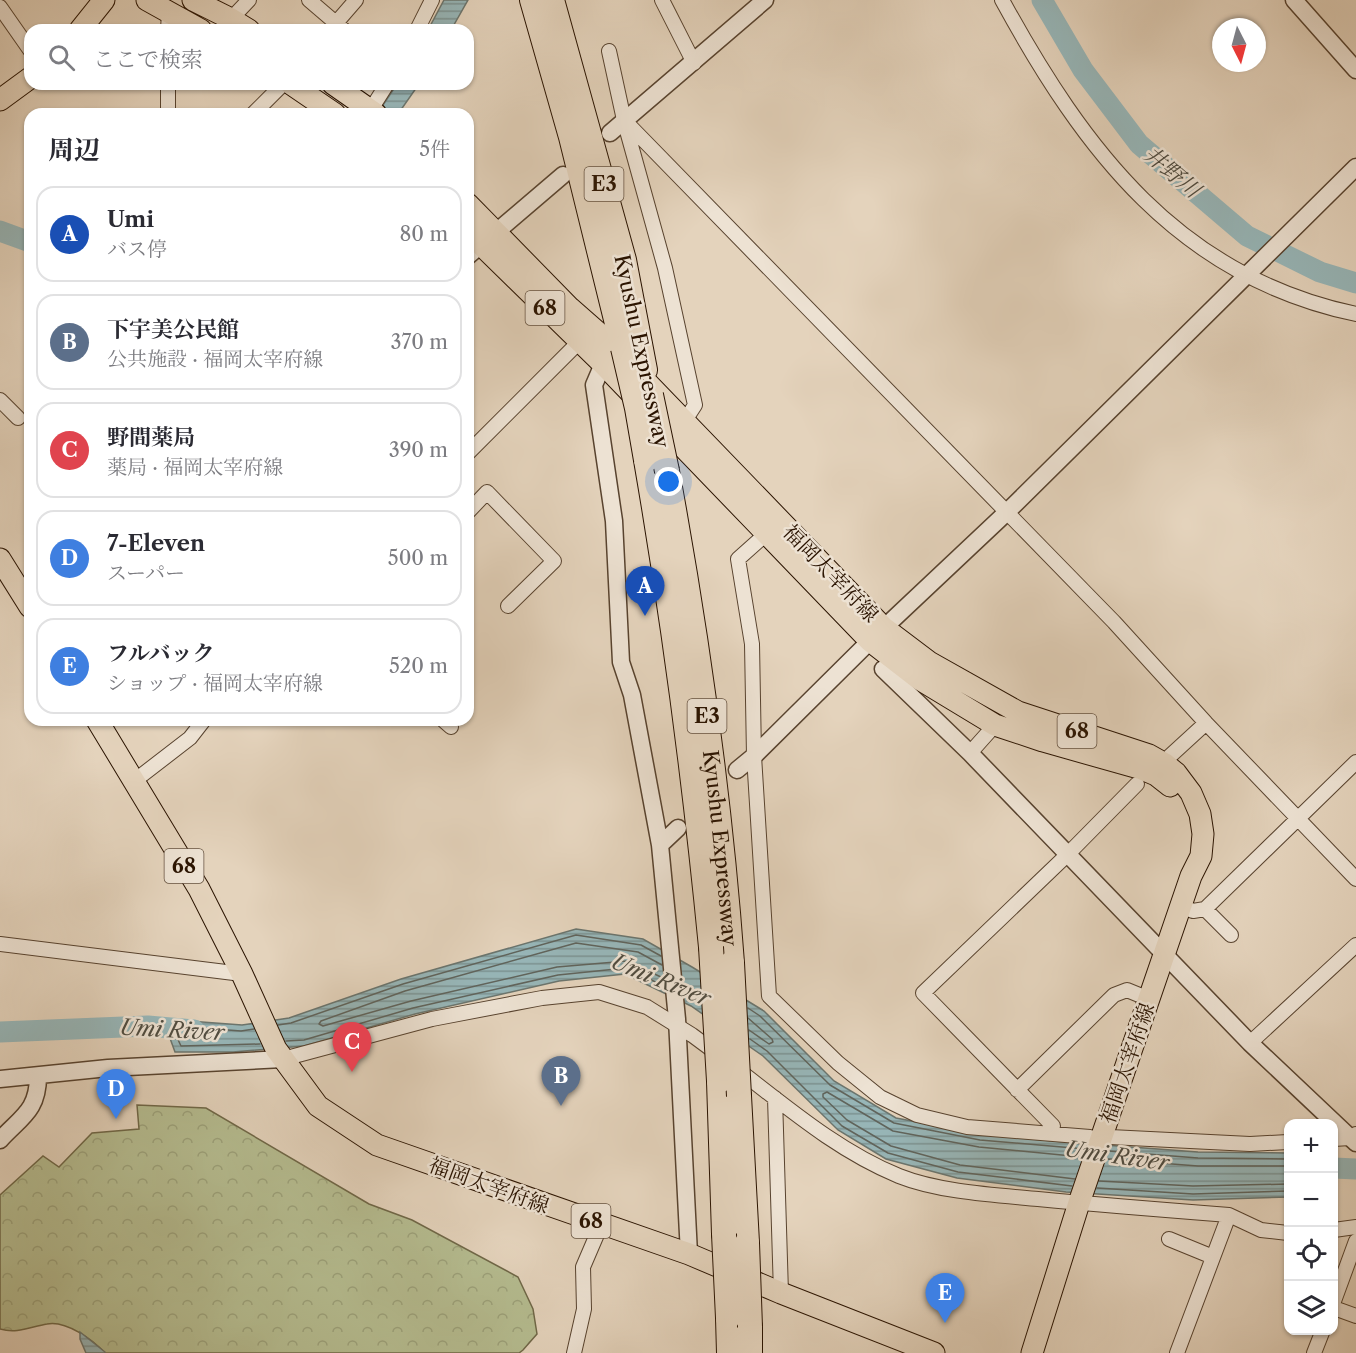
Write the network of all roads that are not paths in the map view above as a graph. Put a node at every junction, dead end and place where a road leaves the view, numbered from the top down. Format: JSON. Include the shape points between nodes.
{"nodes":[{"id":1,"x":104,"y":0,"type":"edge"},
{"id":2,"x":147,"y":0,"type":"edge"},
{"id":3,"x":193,"y":0,"type":"edge"},
{"id":4,"x":249,"y":0,"type":"edge"},
{"id":5,"x":309,"y":0,"type":"edge"},
{"id":6,"x":356,"y":0,"type":"edge"},
{"id":7,"x":432,"y":0,"type":"edge"},
{"id":8,"x":532,"y":0,"type":"edge"},
{"id":9,"x":552,"y":0,"type":"edge"},
{"id":10,"x":662,"y":0,"type":"edge"},
{"id":11,"x":765,"y":0,"type":"edge"},
{"id":12,"x":1002,"y":0,"type":"edge"},
{"id":13,"x":1294,"y":0,"type":"edge"},
{"id":14,"x":0,"y":7,"type":"edge"},
{"id":15,"x":231,"y":18,"type":"junction"},
{"id":16,"x":169,"y":21,"type":"edge"},
{"id":17,"x":85,"y":24,"type":"edge"},
{"id":18,"x":240,"y":24,"type":"edge"},
{"id":19,"x":333,"y":24,"type":"edge"},
{"id":20,"x":340,"y":24,"type":"edge"},
{"id":21,"x":420,"y":24,"type":"edge"},
{"id":22,"x":24,"y":41,"type":"edge"},
{"id":23,"x":609,"y":51,"type":"dead end"},
{"id":24,"x":694,"y":63,"type":"junction"},
{"id":25,"x":1356,"y":70,"type":"edge"},
{"id":26,"x":24,"y":82,"type":"edge"},
{"id":27,"x":169,"y":90,"type":"edge"},
{"id":28,"x":277,"y":90,"type":"edge"},
{"id":29,"x":300,"y":90,"type":"edge"},
{"id":30,"x":341,"y":90,"type":"edge"},
{"id":31,"x":384,"y":90,"type":"edge"},
{"id":32,"x":0,"y":100,"type":"edge"},
{"id":33,"x":168,"y":108,"type":"edge"},
{"id":34,"x":259,"y":108,"type":"edge"},
{"id":35,"x":326,"y":108,"type":"edge"},
{"id":36,"x":366,"y":108,"type":"edge"},
{"id":37,"x":373,"y":108,"type":"edge"},
{"id":38,"x":624,"y":120,"type":"junction"},
{"id":39,"x":610,"y":133,"type":"dead end"},
{"id":40,"x":1356,"y":167,"type":"edge"},
{"id":41,"x":563,"y":175,"type":"dead end"},
{"id":42,"x":474,"y":226,"type":"edge"},
{"id":43,"x":478,"y":241,"type":"edge"},
{"id":44,"x":1249,"y":273,"type":"junction"},
{"id":45,"x":1356,"y":314,"type":"edge"},
{"id":46,"x":580,"y":342,"type":"junction"},
{"id":47,"x":603,"y":364,"type":"junction"},
{"id":48,"x":0,"y":400,"type":"edge"},
{"id":49,"x":18,"y":418,"type":"dead end"},
{"id":50,"x":684,"y":422,"type":"junction"},
{"id":51,"x":474,"y":447,"type":"edge"},
{"id":52,"x":657,"y":465,"type":"junction"},
{"id":53,"x":474,"y":506,"type":"edge"},
{"id":54,"x":1007,"y":512,"type":"junction"},
{"id":55,"x":766,"y":534,"type":"junction"},
{"id":56,"x":0,"y":559,"type":"edge"},
{"id":57,"x":24,"y":597,"type":"edge"},
{"id":58,"x":508,"y":606,"type":"dead end"},
{"id":59,"x":877,"y":634,"type":"junction"},
{"id":60,"x":883,"y":669,"type":"dead end"},
{"id":61,"x":1206,"y":723,"type":"junction"},
{"id":62,"x":100,"y":726,"type":"edge"},
{"id":63,"x":199,"y":726,"type":"edge"},
{"id":64,"x":995,"y":726,"type":"junction"},
{"id":65,"x":970,"y":753,"type":"junction"},
{"id":66,"x":754,"y":756,"type":"junction"},
{"id":67,"x":1170,"y":756,"type":"dead end"},
{"id":68,"x":1356,"y":762,"type":"edge"},
{"id":69,"x":737,"y":770,"type":"dead end"},
{"id":70,"x":133,"y":782,"type":"junction"},
{"id":71,"x":1137,"y":783,"type":"dead end"},
{"id":72,"x":1298,"y":817,"type":"junction"},
{"id":73,"x":678,"y":828,"type":"dead end"},
{"id":74,"x":660,"y":845,"type":"junction"},
{"id":75,"x":1067,"y":855,"type":"junction"},
{"id":76,"x":1191,"y":876,"type":"junction"},
{"id":77,"x":1356,"y":879,"type":"edge"},
{"id":78,"x":1180,"y":906,"type":"junction"},
{"id":79,"x":1205,"y":909,"type":"junction"},
{"id":80,"x":1231,"y":935,"type":"dead end"},
{"id":81,"x":0,"y":944,"type":"edge"},
{"id":82,"x":1356,"y":945,"type":"edge"},
{"id":83,"x":1164,"y":953,"type":"junction"},
{"id":84,"x":242,"y":974,"type":"junction"},
{"id":85,"x":1149,"y":999,"type":"junction"},
{"id":86,"x":677,"y":1022,"type":"junction"},
{"id":87,"x":1250,"y":1043,"type":"junction"},
{"id":88,"x":280,"y":1054,"type":"junction"},
{"id":89,"x":38,"y":1076,"type":"junction"},
{"id":90,"x":0,"y":1079,"type":"edge"},
{"id":91,"x":1017,"y":1090,"type":"junction"},
{"id":92,"x":776,"y":1098,"type":"junction"},
{"id":93,"x":1053,"y":1126,"type":"dead end"},
{"id":94,"x":1101,"y":1137,"type":"junction"},
{"id":95,"x":1349,"y":1139,"type":"edge"},
{"id":96,"x":0,"y":1140,"type":"edge"},
{"id":97,"x":1284,"y":1142,"type":"edge"},
{"id":98,"x":1079,"y":1203,"type":"junction"},
{"id":99,"x":1229,"y":1215,"type":"junction"},
{"id":100,"x":601,"y":1225,"type":"junction"},
{"id":101,"x":1356,"y":1227,"type":"edge"},
{"id":102,"x":1338,"y":1229,"type":"edge"},
{"id":103,"x":1284,"y":1233,"type":"edge"},
{"id":104,"x":1169,"y":1239,"type":"dead end"},
{"id":105,"x":1356,"y":1241,"type":"edge"},
{"id":106,"x":689,"y":1254,"type":"junction"},
{"id":107,"x":1213,"y":1257,"type":"junction"},
{"id":108,"x":1338,"y":1290,"type":"edge"},
{"id":109,"x":781,"y":1293,"type":"junction"},
{"id":110,"x":1338,"y":1309,"type":"edge"},
{"id":111,"x":1356,"y":1316,"type":"edge"},
{"id":112,"x":1321,"y":1335,"type":"edge"},
{"id":113,"x":574,"y":1353,"type":"edge"},
{"id":114,"x":729,"y":1353,"type":"edge"},
{"id":115,"x":750,"y":1353,"type":"edge"},
{"id":116,"x":934,"y":1353,"type":"edge"},
{"id":117,"x":1032,"y":1353,"type":"edge"},
{"id":118,"x":1177,"y":1353,"type":"edge"},
{"id":119,"x":1314,"y":1353,"type":"edge"}],
"edges":[{"from":1,"to":17,"type":"main road"},
{"from":2,"to":16,"type":"main road"},
{"from":3,"to":15,"type":"main road"},
{"from":4,"to":15,"type":"street"},
{"from":5,"to":19,"type":"street"},
{"from":6,"to":20,"type":"street"},
{"from":7,"to":21,"type":"street"},
{"from":8,"to":52,"type":"highway","name":"Kyushu Expressway","number":"E3","bridge":true,"via":[[573,147],[637,408]]},
{"from":9,"to":52,"type":"highway","name":"Kyushu Expressway","number":"E3","bridge":true,"via":[[624,261],[645,370]]},
{"from":10,"to":24,"type":"street"},
{"from":11,"to":24,"type":"street"},
{"from":12,"to":44,"type":"street","via":[[1036,62],[1113,168],[1186,237]]},
{"from":13,"to":25,"type":"street"},
{"from":14,"to":22,"type":"street"},
{"from":15,"to":18,"type":"main road"},
{"from":23,"to":38,"type":"street"},
{"from":24,"to":38,"type":"street"},
{"from":26,"to":32,"type":"main road"},
{"from":27,"to":33,"type":"street"},
{"from":28,"to":34,"type":"street"},
{"from":29,"to":35,"type":"main road"},
{"from":30,"to":36,"type":"main road"},
{"from":31,"to":37,"type":"street"},
{"from":38,"to":39,"type":"street"},
{"from":38,"to":50,"type":"street","via":[[666,268],[695,405]]},
{"from":38,"to":54,"type":"street"},
{"from":40,"to":44,"type":"street"},
{"from":41,"to":43,"type":"street"},
{"from":42,"to":43,"type":"main road","name":"福岡太宰府線","number":"68"},
{"from":43,"to":46,"type":"main road","name":"福岡太宰府線","number":"68"},
{"from":43,"to":50,"type":"main road","name":"福岡太宰府線","number":"68","via":[[570,308]]},
{"from":44,"to":45,"type":"street","via":[[1276,290]]},
{"from":44,"to":54,"type":"street"},
{"from":46,"to":47,"type":"main road","name":"福岡太宰府線","number":"68"},
{"from":46,"to":51,"type":"street"},
{"from":47,"to":55,"type":"main road","name":"福岡太宰府線","number":"68"},
{"from":47,"to":74,"type":"street","via":[[594,385],[614,521],[621,662],[632,695]]},
{"from":48,"to":49,"type":"street"},
{"from":50,"to":59,"type":"main road","name":"福岡太宰府線","number":"68"},
{"from":52,"to":114,"type":"highway","name":"Kyushu Expressway","number":"E3","bridge":true,"via":[[711,946]]},
{"from":52,"to":115,"type":"highway","name":"Kyushu Expressway","number":"E3","bridge":true,"via":[[703,680],[720,828],[732,963]]},
{"from":53,"to":58,"type":"street","via":[[487,492],[554,561]]},
{"from":54,"to":59,"type":"street"},
{"from":54,"to":61,"type":"street"},
{"from":55,"to":59,"type":"main road","name":"福岡太宰府線","number":"68"},
{"from":55,"to":66,"type":"street","via":[[738,559],[752,644]]},
{"from":56,"to":57,"type":"main road"},
{"from":59,"to":64,"type":"main road","name":"福岡太宰府線","number":"68","via":[[919,679]]},
{"from":59,"to":66,"type":"street"},
{"from":59,"to":76,"type":"main road","name":"福岡太宰府線","number":"68","via":[[1018,712],[1149,755],[1176,773],[1191,793],[1203,834],[1201,856]]},
{"from":60,"to":65,"type":"street"},
{"from":61,"to":67,"type":"street"},
{"from":61,"to":72,"type":"street"},
{"from":62,"to":70,"type":"main road","number":"68"},
{"from":63,"to":70,"type":"street","via":[[190,738]]},
{"from":64,"to":65,"type":"street"},
{"from":64,"to":76,"type":"main road","name":"福岡太宰府線","number":"68","via":[[1143,769],[1166,782],[1180,796],[1194,835]]},
{"from":65,"to":75,"type":"street"},
{"from":66,"to":69,"type":"street"},
{"from":66,"to":94,"type":"street","via":[[770,996],[871,1090],[916,1115],[967,1127]]},
{"from":68,"to":72,"type":"street"},
{"from":70,"to":84,"type":"main road","number":"68","via":[[199,889]]},
{"from":71,"to":75,"type":"street"},
{"from":72,"to":77,"type":"street"},
{"from":72,"to":79,"type":"street"},
{"from":73,"to":74,"type":"street"},
{"from":74,"to":86,"type":"street"},
{"from":75,"to":83,"type":"street"},
{"from":75,"to":91,"type":"street","via":[[923,993]]},
{"from":76,"to":78,"type":"main road","name":"福岡太宰府線","number":"68"},
{"from":78,"to":79,"type":"street"},
{"from":78,"to":83,"type":"main road","name":"福岡太宰府線","number":"68"},
{"from":79,"to":80,"type":"street"},
{"from":81,"to":84,"type":"street"},
{"from":82,"to":87,"type":"street"},
{"from":83,"to":85,"type":"main road","name":"福岡太宰府線","number":"68"},
{"from":83,"to":87,"type":"street"},
{"from":84,"to":88,"type":"main road","number":"68"},
{"from":85,"to":91,"type":"street","via":[[1127,990],[1114,995]]},
{"from":85,"to":94,"type":"main road","name":"福岡太宰府線","number":"68"},
{"from":86,"to":88,"type":"street","via":[[647,1007],[599,992],[542,998],[432,1019]]},
{"from":86,"to":92,"type":"street"},
{"from":86,"to":106,"type":"street"},
{"from":87,"to":95,"type":"street"},
{"from":88,"to":89,"type":"street"},
{"from":88,"to":100,"type":"main road","name":"福岡太宰府線","number":"68","via":[[318,1106],[377,1145]]},
{"from":89,"to":90,"type":"street"},
{"from":89,"to":96,"type":"street","via":[[38,1092],[32,1107]]},
{"from":91,"to":93,"type":"street"},
{"from":92,"to":98,"type":"street","via":[[822,1135],[902,1177],[997,1196]]},
{"from":92,"to":109,"type":"street"},
{"from":94,"to":97,"type":"street"},
{"from":94,"to":98,"type":"main road","name":"福岡太宰府線","number":"68"},
{"from":98,"to":99,"type":"street"},
{"from":98,"to":117,"type":"main road","name":"福岡太宰府線","number":"68"},
{"from":99,"to":103,"type":"street","via":[[1261,1230]]},
{"from":99,"to":107,"type":"street"},
{"from":100,"to":106,"type":"main road","name":"福岡太宰府線","number":"68"},
{"from":100,"to":113,"type":"street","via":[[583,1267],[585,1310]]},
{"from":101,"to":102,"type":"street"},
{"from":104,"to":107,"type":"street"},
{"from":105,"to":108,"type":"street"},
{"from":106,"to":109,"type":"main road","name":"福岡太宰府線","number":"68"},
{"from":107,"to":118,"type":"street"},
{"from":109,"to":116,"type":"main road","name":"福岡太宰府線","number":"68"},
{"from":110,"to":111,"type":"street"},
{"from":112,"to":119,"type":"street"}]}
